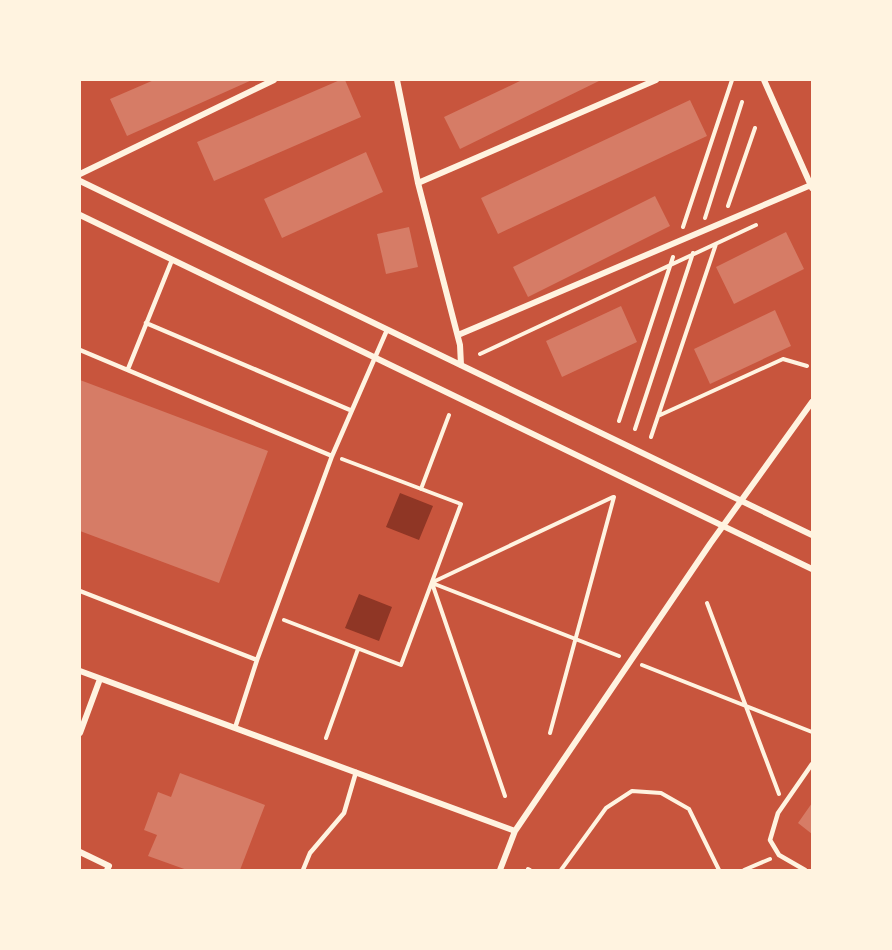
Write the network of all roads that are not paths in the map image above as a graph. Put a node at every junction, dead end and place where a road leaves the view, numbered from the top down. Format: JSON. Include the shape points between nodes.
{"nodes":[{"id":1,"x":274,"y":80,"type":"edge"},
{"id":2,"x":397,"y":80,"type":"edge"},
{"id":3,"x":656,"y":80,"type":"edge"},
{"id":4,"x":764,"y":80,"type":"edge"},
{"id":5,"x":80,"y":174,"type":"edge"},
{"id":6,"x":80,"y":182,"type":"edge"},
{"id":7,"x":418,"y":183,"type":"junction"},
{"id":8,"x":812,"y":186,"type":"edge"},
{"id":9,"x":80,"y":215,"type":"edge"},
{"id":10,"x":172,"y":260,"type":"junction"},
{"id":11,"x":146,"y":323,"type":"junction"},
{"id":12,"x":387,"y":330,"type":"junction"},
{"id":13,"x":458,"y":335,"type":"junction"},
{"id":14,"x":80,"y":350,"type":"edge"},
{"id":15,"x":374,"y":357,"type":"junction"},
{"id":16,"x":461,"y":365,"type":"junction"},
{"id":17,"x":128,"y":369,"type":"junction"},
{"id":18,"x":813,"y":402,"type":"edge"},
{"id":19,"x":350,"y":410,"type":"junction"},
{"id":20,"x":332,"y":456,"type":"junction"},
{"id":21,"x":742,"y":501,"type":"junction"},
{"id":22,"x":724,"y":526,"type":"junction"},
{"id":23,"x":813,"y":535,"type":"edge"},
{"id":24,"x":813,"y":569,"type":"edge"},
{"id":25,"x":80,"y":591,"type":"edge"},
{"id":26,"x":256,"y":660,"type":"junction"},
{"id":27,"x":80,"y":671,"type":"edge"},
{"id":28,"x":100,"y":679,"type":"junction"},
{"id":29,"x":235,"y":728,"type":"junction"},
{"id":30,"x":80,"y":733,"type":"edge"},
{"id":31,"x":813,"y":764,"type":"edge"},
{"id":32,"x":356,"y":772,"type":"junction"},
{"id":33,"x":515,"y":831,"type":"junction"},
{"id":34,"x":80,"y":852,"type":"edge"},
{"id":35,"x":110,"y":869,"type":"edge"},
{"id":36,"x":303,"y":870,"type":"edge"},
{"id":37,"x":500,"y":870,"type":"edge"},
{"id":38,"x":805,"y":870,"type":"edge"}],
"edges":[{"from":1,"to":5,"type":"street"},
{"from":2,"to":7,"type":"street"},
{"from":3,"to":7,"type":"street"},
{"from":4,"to":8,"type":"street"},
{"from":6,"to":12,"type":"street"},
{"from":7,"to":13,"type":"street"},
{"from":8,"to":13,"type":"street"},
{"from":9,"to":10,"type":"street"},
{"from":10,"to":11,"type":"lane"},
{"from":10,"to":15,"type":"street"},
{"from":11,"to":17,"type":"lane"},
{"from":11,"to":19,"type":"lane"},
{"from":12,"to":15,"type":"lane"},
{"from":12,"to":16,"type":"street"},
{"from":13,"to":16,"type":"street"},
{"from":14,"to":17,"type":"lane"},
{"from":15,"to":19,"type":"lane"},
{"from":15,"to":22,"type":"street"},
{"from":16,"to":21,"type":"street"},
{"from":17,"to":20,"type":"lane"},
{"from":18,"to":21,"type":"street"},
{"from":19,"to":20,"type":"lane"},
{"from":20,"to":26,"type":"lane"},
{"from":21,"to":22,"type":"street"},
{"from":21,"to":23,"type":"street"},
{"from":22,"to":24,"type":"street"},
{"from":22,"to":33,"type":"street"},
{"from":25,"to":26,"type":"lane"},
{"from":26,"to":29,"type":"lane"},
{"from":27,"to":28,"type":"street"},
{"from":28,"to":29,"type":"street"},
{"from":28,"to":30,"type":"street"},
{"from":29,"to":32,"type":"street"},
{"from":31,"to":38,"type":"lane","via":[[783,806],[770,834],[779,855]]},
{"from":32,"to":33,"type":"street"},
{"from":32,"to":36,"type":"lane","via":[[344,813],[310,854]]},
{"from":33,"to":37,"type":"street"},
{"from":34,"to":35,"type":"street"}]}
